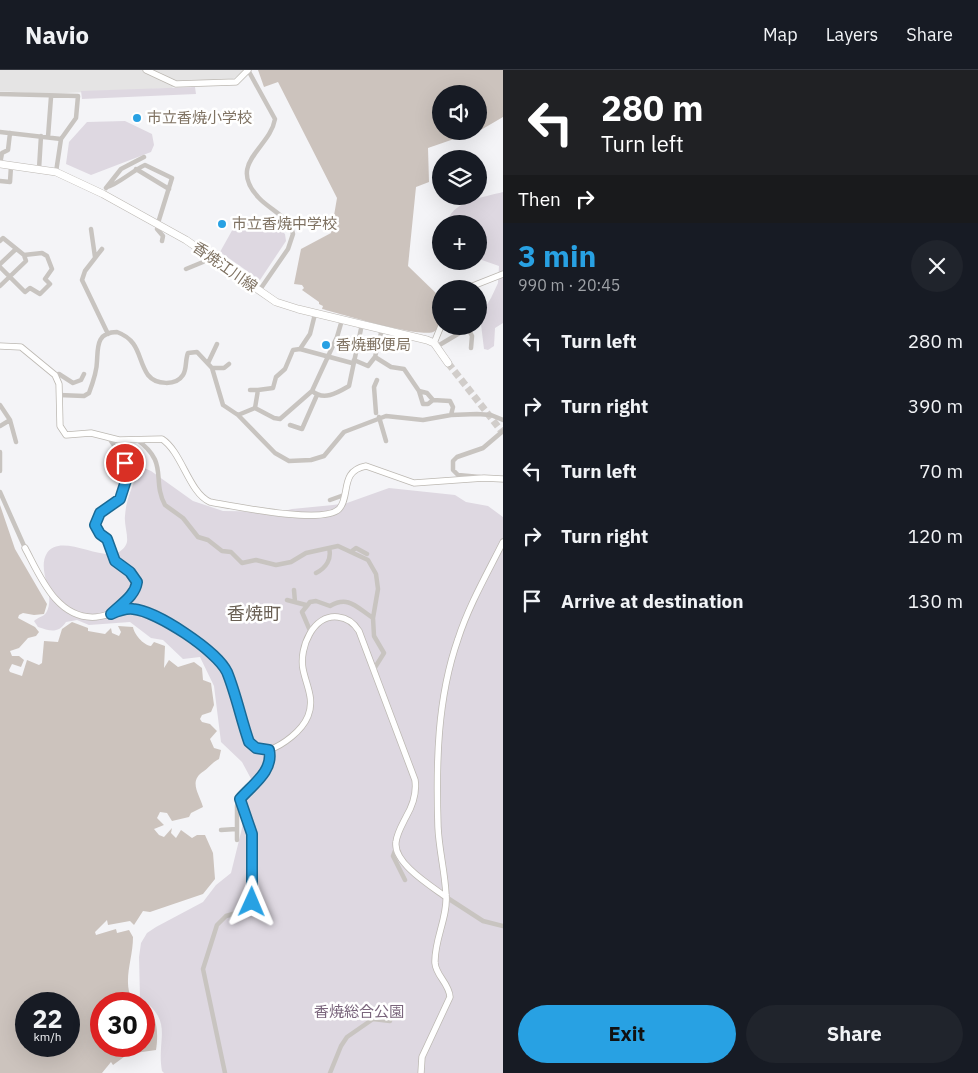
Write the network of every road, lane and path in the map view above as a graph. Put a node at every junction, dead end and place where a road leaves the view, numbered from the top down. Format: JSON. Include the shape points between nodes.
{"nodes":[{"id":1,"x":146,"y":70,"type":"edge"},
{"id":2,"x":248,"y":70,"type":"edge"},
{"id":3,"x":0,"y":94,"type":"edge"},
{"id":4,"x":51,"y":97,"type":"junction"},
{"id":5,"x":0,"y":132,"type":"edge"},
{"id":6,"x":10,"y":133,"type":"junction"},
{"id":7,"x":41,"y":136,"type":"junction"},
{"id":8,"x":48,"y":137,"type":"junction"},
{"id":9,"x":61,"y":139,"type":"junction"},
{"id":10,"x":144,"y":157,"type":"dead end"},
{"id":11,"x":0,"y":164,"type":"edge"},
{"id":12,"x":11,"y":166,"type":"junction"},
{"id":13,"x":39,"y":169,"type":"junction"},
{"id":14,"x":136,"y":169,"type":"junction"},
{"id":15,"x":56,"y":172,"type":"junction"},
{"id":16,"x":0,"y":180,"type":"edge"},
{"id":17,"x":169,"y":189,"type":"junction"},
{"id":18,"x":105,"y":190,"type":"junction"},
{"id":19,"x":158,"y":223,"type":"junction"},
{"id":20,"x":91,"y":229,"type":"dead end"},
{"id":21,"x":0,"y":241,"type":"edge"},
{"id":22,"x":162,"y":241,"type":"dead end"},
{"id":23,"x":102,"y":249,"type":"dead end"},
{"id":24,"x":15,"y":250,"type":"junction"},
{"id":25,"x":24,"y":255,"type":"junction"},
{"id":26,"x":208,"y":255,"type":"junction"},
{"id":27,"x":95,"y":258,"type":"junction"},
{"id":28,"x":0,"y":266,"type":"edge"},
{"id":29,"x":186,"y":269,"type":"dead end"},
{"id":30,"x":503,"y":274,"type":"edge"},
{"id":31,"x":9,"y":277,"type":"junction"},
{"id":32,"x":487,"y":280,"type":"edge"},
{"id":33,"x":0,"y":286,"type":"edge"},
{"id":34,"x":259,"y":291,"type":"junction"},
{"id":35,"x":25,"y":292,"type":"junction"},
{"id":36,"x":29,"y":298,"type":"dead end"},
{"id":37,"x":315,"y":314,"type":"junction"},
{"id":38,"x":342,"y":320,"type":"junction"},
{"id":39,"x":362,"y":324,"type":"junction"},
{"id":40,"x":382,"y":329,"type":"junction"},
{"id":41,"x":108,"y":334,"type":"junction"},
{"id":42,"x":438,"y":335,"type":"edge"},
{"id":43,"x":453,"y":335,"type":"edge"},
{"id":44,"x":472,"y":335,"type":"edge"},
{"id":45,"x":217,"y":344,"type":"dead end"},
{"id":46,"x":435,"y":345,"type":"junction"},
{"id":47,"x":0,"y":346,"type":"edge"},
{"id":48,"x":470,"y":348,"type":"dead end"},
{"id":49,"x":300,"y":349,"type":"junction"},
{"id":50,"x":327,"y":357,"type":"junction"},
{"id":51,"x":375,"y":358,"type":"junction"},
{"id":52,"x":353,"y":362,"type":"junction"},
{"id":53,"x":208,"y":363,"type":"junction"},
{"id":54,"x":448,"y":363,"type":"tunnel mouth"},
{"id":55,"x":229,"y":364,"type":"dead end"},
{"id":56,"x":212,"y":368,"type":"junction"},
{"id":57,"x":84,"y":374,"type":"dead end"},
{"id":58,"x":55,"y":375,"type":"junction"},
{"id":59,"x":377,"y":380,"type":"dead end"},
{"id":60,"x":250,"y":390,"type":"dead end"},
{"id":61,"x":258,"y":390,"type":"junction"},
{"id":62,"x":312,"y":391,"type":"junction"},
{"id":63,"x":419,"y":391,"type":"junction"},
{"id":64,"x":59,"y":395,"type":"junction"},
{"id":65,"x":317,"y":395,"type":"junction"},
{"id":66,"x":433,"y":400,"type":"junction"},
{"id":67,"x":0,"y":405,"type":"edge"},
{"id":68,"x":255,"y":408,"type":"junction"},
{"id":69,"x":238,"y":415,"type":"junction"},
{"id":70,"x":378,"y":415,"type":"junction"},
{"id":71,"x":451,"y":415,"type":"junction"},
{"id":72,"x":10,"y":420,"type":"junction"},
{"id":73,"x":503,"y":420,"type":"edge"},
{"id":74,"x":348,"y":424,"type":"dead end"},
{"id":75,"x":290,"y":425,"type":"dead end"},
{"id":76,"x":0,"y":426,"type":"edge"},
{"id":77,"x":350,"y":430,"type":"junction"},
{"id":78,"x":503,"y":431,"type":"edge"},
{"id":79,"x":109,"y":438,"type":"junction"},
{"id":80,"x":136,"y":439,"type":"junction"},
{"id":81,"x":386,"y":441,"type":"dead end"},
{"id":82,"x":16,"y":442,"type":"dead end"},
{"id":83,"x":0,"y":452,"type":"edge"},
{"id":84,"x":0,"y":471,"type":"edge"},
{"id":85,"x":484,"y":478,"type":"junction"},
{"id":86,"x":503,"y":480,"type":"edge"},
{"id":87,"x":0,"y":492,"type":"edge"},
{"id":88,"x":344,"y":495,"type":"junction"},
{"id":89,"x":330,"y":500,"type":"dead end"},
{"id":90,"x":503,"y":542,"type":"edge"},
{"id":91,"x":25,"y":548,"type":"joint"},
{"id":92,"x":329,"y":548,"type":"junction"},
{"id":93,"x":352,"y":551,"type":"junction"},
{"id":94,"x":367,"y":554,"type":"dead end"},
{"id":95,"x":316,"y":573,"type":"dead end"},
{"id":96,"x":294,"y":590,"type":"dead end"},
{"id":97,"x":287,"y":600,"type":"dead end"},
{"id":98,"x":295,"y":602,"type":"junction"},
{"id":99,"x":306,"y":605,"type":"junction"},
{"id":100,"x":111,"y":614,"type":"junction"},
{"id":101,"x":373,"y":618,"type":"junction"},
{"id":102,"x":311,"y":633,"type":"junction"},
{"id":103,"x":374,"y":669,"type":"junction"},
{"id":104,"x":269,"y":750,"type":"junction"},
{"id":105,"x":240,"y":799,"type":"junction"},
{"id":106,"x":236,"y":829,"type":"junction"},
{"id":107,"x":222,"y":830,"type":"dead end"},
{"id":108,"x":237,"y":840,"type":"dead end"},
{"id":109,"x":396,"y":848,"type":"junction"},
{"id":110,"x":405,"y":880,"type":"dead end"},
{"id":111,"x":446,"y":897,"type":"junction"},
{"id":112,"x":503,"y":926,"type":"edge"},
{"id":113,"x":390,"y":1021,"type":"dead end"},
{"id":114,"x":225,"y":1073,"type":"edge"},
{"id":115,"x":330,"y":1073,"type":"edge"},
{"id":116,"x":421,"y":1073,"type":"edge"}],
"edges":[{"from":1,"to":2,"type":"street","via":[[176,84],[236,82]]},
{"from":2,"to":34,"type":"street","via":[[275,119],[250,157],[248,179],[256,194],[286,221],[293,234],[288,249]]},
{"from":3,"to":4,"type":"street"},
{"from":4,"to":8,"type":"street"},
{"from":4,"to":9,"type":"street","via":[[78,96],[76,118]]},
{"from":5,"to":6,"type":"street"},
{"from":6,"to":7,"type":"street"},
{"from":6,"to":11,"type":"street","via":[[8,150],[2,153]]},
{"from":7,"to":8,"type":"street"},
{"from":7,"to":13,"type":"street"},
{"from":8,"to":9,"type":"street"},
{"from":9,"to":15,"type":"street"},
{"from":10,"to":18,"type":"street","via":[[121,169]]},
{"from":11,"to":12,"type":"main road","name":"香焼江川線"},
{"from":12,"to":13,"type":"main road","name":"香焼江川線"},
{"from":12,"to":16,"type":"street","via":[[10,182]]},
{"from":13,"to":15,"type":"main road","name":"香焼江川線"},
{"from":14,"to":17,"type":"street"},
{"from":14,"to":17,"type":"street","via":[[147,165],[172,178]]},
{"from":14,"to":18,"type":"street"},
{"from":15,"to":18,"type":"main road","name":"香焼江川線"},
{"from":17,"to":19,"type":"street"},
{"from":18,"to":19,"type":"main road","name":"香焼江川線"},
{"from":19,"to":22,"type":"street"},
{"from":19,"to":26,"type":"main road","name":"香焼江川線"},
{"from":20,"to":27,"type":"street"},
{"from":21,"to":24,"type":"street","via":[[3,238]]},
{"from":23,"to":27,"type":"street"},
{"from":24,"to":25,"type":"street"},
{"from":24,"to":28,"type":"street"},
{"from":25,"to":31,"type":"street","via":[[26,260]]},
{"from":25,"to":35,"type":"street","via":[[45,254],[52,269],[45,279],[50,284],[40,294],[30,288]]},
{"from":26,"to":29,"type":"street","via":[[203,262]]},
{"from":26,"to":34,"type":"main road","name":"香焼江川線"},
{"from":27,"to":41,"type":"street","via":[[85,271],[82,284]]},
{"from":28,"to":31,"type":"street"},
{"from":30,"to":32,"type":"street"},
{"from":31,"to":33,"type":"street"},
{"from":31,"to":35,"type":"street"},
{"from":34,"to":37,"type":"main road","name":"香焼江川線","via":[[283,305]]},
{"from":35,"to":36,"type":"street"},
{"from":37,"to":38,"type":"main road","name":"香焼江川線"},
{"from":37,"to":49,"type":"street","via":[[310,334]]},
{"from":38,"to":39,"type":"main road","name":"香焼江川線"},
{"from":38,"to":50,"type":"street"},
{"from":39,"to":40,"type":"main road","name":"香焼江川線"},
{"from":39,"to":52,"type":"street"},
{"from":40,"to":46,"type":"main road","name":"香焼江川線","via":[[428,340]]},
{"from":40,"to":51,"type":"street"},
{"from":41,"to":53,"type":"street","via":[[120,334],[135,346],[154,380],[169,383],[178,380],[184,373],[190,351],[197,352]]},
{"from":41,"to":64,"type":"street","via":[[96,349],[97,362],[89,393],[84,396]]},
{"from":42,"to":46,"type":"street"},
{"from":43,"to":46,"type":"street"},
{"from":44,"to":48,"type":"street"},
{"from":45,"to":53,"type":"street"},
{"from":46,"to":54,"type":"main road"},
{"from":47,"to":58,"type":"street","via":[[21,347]]},
{"from":49,"to":50,"type":"street"},
{"from":49,"to":61,"type":"street","via":[[293,350],[273,388]]},
{"from":50,"to":52,"type":"street"},
{"from":50,"to":62,"type":"street"},
{"from":51,"to":52,"type":"street","via":[[368,366]]},
{"from":51,"to":63,"type":"street","via":[[391,367],[404,369]]},
{"from":52,"to":65,"type":"street","via":[[349,386],[333,395]]},
{"from":53,"to":56,"type":"street"},
{"from":55,"to":56,"type":"street","via":[[224,368]]},
{"from":56,"to":69,"type":"street","via":[[223,405]]},
{"from":57,"to":58,"type":"street","via":[[81,380],[73,383],[59,374]]},
{"from":58,"to":64,"type":"street"},
{"from":59,"to":70,"type":"street","via":[[374,387]]},
{"from":60,"to":61,"type":"street"},
{"from":61,"to":68,"type":"street"},
{"from":62,"to":65,"type":"street"},
{"from":62,"to":68,"type":"street","via":[[280,419]]},
{"from":63,"to":66,"type":"street","via":[[427,393]]},
{"from":63,"to":66,"type":"street","via":[[423,404]]},
{"from":64,"to":79,"type":"street","via":[[60,426],[64,433],[75,436],[91,433]]},
{"from":65,"to":75,"type":"street","via":[[302,429]]},
{"from":66,"to":71,"type":"street","via":[[450,401],[453,406]]},
{"from":67,"to":72,"type":"street"},
{"from":68,"to":69,"type":"street"},
{"from":69,"to":77,"type":"street","via":[[275,453],[290,461],[326,455],[342,433]]},
{"from":70,"to":71,"type":"street","via":[[423,420]]},
{"from":70,"to":77,"type":"street"},
{"from":70,"to":81,"type":"street"},
{"from":71,"to":73,"type":"street","via":[[491,415]]},
{"from":72,"to":76,"type":"street"},
{"from":72,"to":82,"type":"street"},
{"from":74,"to":77,"type":"street"},
{"from":78,"to":85,"type":"street","via":[[483,448],[452,461],[453,470],[458,475]]},
{"from":79,"to":80,"type":"street"},
{"from":79,"to":100,"type":"street","via":[[128,466],[129,477],[120,499],[100,513],[95,525],[107,539],[115,561],[137,582],[136,590]]},
{"from":80,"to":88,"type":"street","via":[[164,440],[200,494],[210,502],[309,516],[337,510]]},
{"from":80,"to":92,"type":"street","via":[[155,459],[165,505],[183,518],[200,539],[234,554],[242,563],[256,560],[276,565]]},
{"from":83,"to":84,"type":"street"},
{"from":85,"to":86,"type":"street"},
{"from":85,"to":88,"type":"street","via":[[414,483],[364,466],[348,480]]},
{"from":87,"to":91,"type":"street"},
{"from":88,"to":89,"type":"street"},
{"from":90,"to":111,"type":"street","via":[[471,605],[445,686],[437,778],[438,829]]},
{"from":91,"to":100,"type":"street","via":[[60,604],[86,616]]},
{"from":92,"to":93,"type":"street","via":[[338,546]]},
{"from":92,"to":95,"type":"street","via":[[329,558],[323,569]]},
{"from":93,"to":94,"type":"street","via":[[356,548]]},
{"from":93,"to":101,"type":"street","via":[[368,560],[376,574],[378,595]]},
{"from":96,"to":98,"type":"street"},
{"from":97,"to":98,"type":"street"},
{"from":98,"to":99,"type":"street"},
{"from":99,"to":101,"type":"street","via":[[316,602],[330,606],[349,601]]},
{"from":99,"to":102,"type":"street","via":[[302,614]]},
{"from":100,"to":104,"type":"street","via":[[132,609],[147,613],[211,652],[227,673],[249,742],[256,748]]},
{"from":101,"to":103,"type":"street","via":[[375,640],[384,653]]},
{"from":102,"to":103,"type":"street","via":[[317,623],[329,617],[351,621],[359,631]]},
{"from":102,"to":104,"type":"street","via":[[302,656],[311,700],[308,717],[299,730]]},
{"from":103,"to":109,"type":"street","via":[[416,786]]},
{"from":104,"to":105,"type":"street","via":[[270,760],[263,775]]},
{"from":105,"to":106,"type":"street"},
{"from":105,"to":114,"type":"street","via":[[252,834],[252,902],[250,910],[226,916],[218,925],[203,969]]},
{"from":106,"to":107,"type":"street"},
{"from":106,"to":108,"type":"street"},
{"from":109,"to":110,"type":"street","via":[[392,856]]},
{"from":109,"to":111,"type":"street","via":[[402,862]]},
{"from":111,"to":112,"type":"street","via":[[484,921]]},
{"from":111,"to":116,"type":"street","via":[[435,961],[437,972],[449,988],[450,997],[422,1057]]},
{"from":113,"to":115,"type":"street","via":[[373,1020],[348,1037]]}]}
